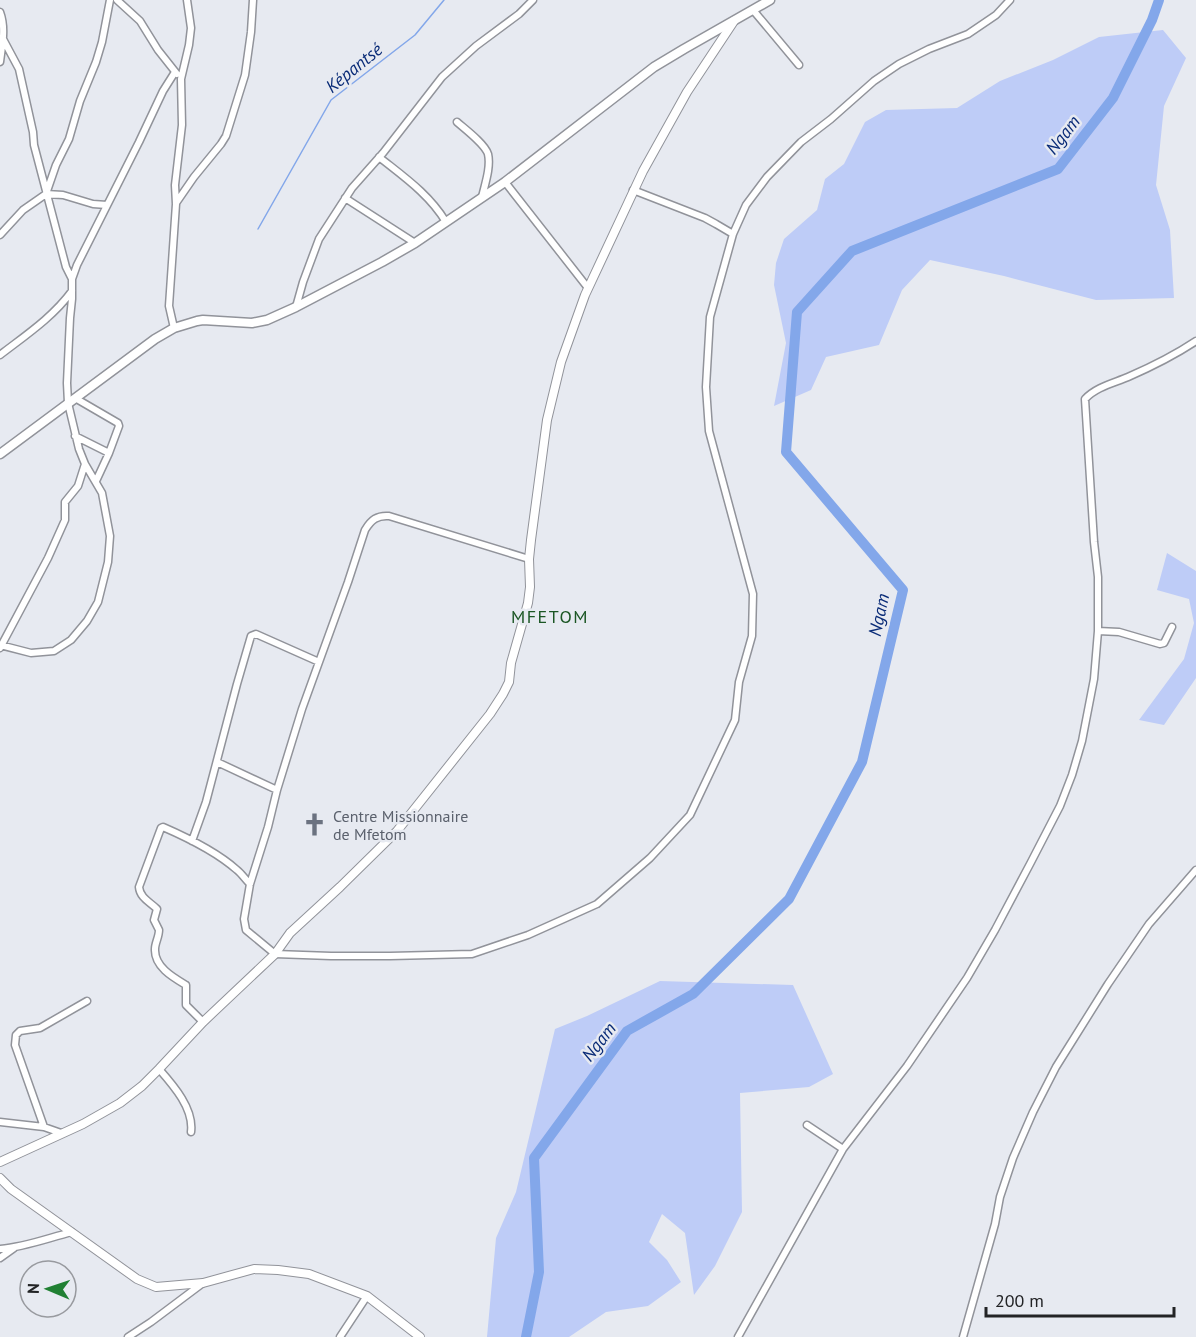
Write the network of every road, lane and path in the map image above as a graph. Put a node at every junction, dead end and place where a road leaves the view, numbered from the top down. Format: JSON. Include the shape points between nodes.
{"nodes":[{"id":1,"x":110,"y":0,"type":"edge"},
{"id":2,"x":117,"y":0,"type":"edge"},
{"id":3,"x":187,"y":0,"type":"edge"},
{"id":4,"x":253,"y":0,"type":"edge"},
{"id":5,"x":533,"y":0,"type":"edge"},
{"id":6,"x":770,"y":0,"type":"edge"},
{"id":7,"x":1011,"y":0,"type":"edge"},
{"id":8,"x":753,"y":10,"type":"junction"},
{"id":9,"x":0,"y":12,"type":"edge"},
{"id":10,"x":735,"y":19,"type":"junction"},
{"id":11,"x":3,"y":39,"type":"junction"},
{"id":12,"x":0,"y":62,"type":"edge"},
{"id":13,"x":799,"y":65,"type":"dead end"},
{"id":14,"x":175,"y":72,"type":"junction"},
{"id":15,"x":181,"y":79,"type":"junction"},
{"id":16,"x":457,"y":122,"type":"dead end"},
{"id":17,"x":379,"y":157,"type":"junction"},
{"id":18,"x":505,"y":182,"type":"junction"},
{"id":19,"x":633,"y":190,"type":"junction"},
{"id":20,"x":46,"y":194,"type":"junction"},
{"id":21,"x":482,"y":197,"type":"junction"},
{"id":22,"x":345,"y":198,"type":"junction"},
{"id":23,"x":176,"y":204,"type":"junction"},
{"id":24,"x":107,"y":205,"type":"junction"},
{"id":25,"x":446,"y":222,"type":"junction"},
{"id":26,"x":733,"y":234,"type":"junction"},
{"id":27,"x":0,"y":235,"type":"edge"},
{"id":28,"x":416,"y":243,"type":"junction"},
{"id":29,"x":72,"y":279,"type":"junction"},
{"id":30,"x":588,"y":288,"type":"junction"},
{"id":31,"x":72,"y":291,"type":"junction"},
{"id":32,"x":296,"y":307,"type":"junction"},
{"id":33,"x":174,"y":328,"type":"junction"},
{"id":34,"x":1196,"y":341,"type":"edge"},
{"id":35,"x":0,"y":355,"type":"edge"},
{"id":36,"x":71,"y":401,"type":"junction"},
{"id":37,"x":75,"y":436,"type":"junction"},
{"id":38,"x":109,"y":453,"type":"junction"},
{"id":39,"x":0,"y":454,"type":"edge"},
{"id":40,"x":85,"y":464,"type":"junction"},
{"id":41,"x":92,"y":474,"type":"junction"},
{"id":42,"x":81,"y":476,"type":"junction"},
{"id":43,"x":96,"y":481,"type":"junction"},
{"id":44,"x":529,"y":559,"type":"junction"},
{"id":45,"x":1172,"y":627,"type":"dead end"},
{"id":46,"x":1098,"y":631,"type":"junction"},
{"id":47,"x":1,"y":646,"type":"edge"},
{"id":48,"x":319,"y":662,"type":"junction"},
{"id":49,"x":217,"y":762,"type":"junction"},
{"id":50,"x":277,"y":790,"type":"junction"},
{"id":51,"x":192,"y":841,"type":"junction"},
{"id":52,"x":1196,"y":870,"type":"edge"},
{"id":53,"x":250,"y":884,"type":"junction"},
{"id":54,"x":275,"y":954,"type":"junction"},
{"id":55,"x":87,"y":1001,"type":"dead end"},
{"id":56,"x":203,"y":1022,"type":"junction"},
{"id":57,"x":159,"y":1069,"type":"junction"},
{"id":58,"x":0,"y":1122,"type":"edge"},
{"id":59,"x":807,"y":1125,"type":"dead end"},
{"id":60,"x":44,"y":1127,"type":"junction"},
{"id":61,"x":191,"y":1132,"type":"dead end"},
{"id":62,"x":61,"y":1133,"type":"junction"},
{"id":63,"x":843,"y":1149,"type":"junction"},
{"id":64,"x":0,"y":1162,"type":"edge"},
{"id":65,"x":0,"y":1178,"type":"edge"},
{"id":66,"x":74,"y":1232,"type":"junction"},
{"id":67,"x":16,"y":1247,"type":"junction"},
{"id":68,"x":0,"y":1249,"type":"edge"},
{"id":69,"x":0,"y":1258,"type":"edge"},
{"id":70,"x":203,"y":1283,"type":"junction"},
{"id":71,"x":367,"y":1296,"type":"junction"},
{"id":72,"x":128,"y":1337,"type":"edge"},
{"id":73,"x":340,"y":1337,"type":"edge"},
{"id":74,"x":420,"y":1337,"type":"edge"},
{"id":75,"x":738,"y":1337,"type":"edge"},
{"id":76,"x":963,"y":1337,"type":"edge"}],
"edges":[{"from":1,"to":20,"type":"street","via":[[96,62]]},
{"from":2,"to":14,"type":"street","via":[[140,21]]},
{"from":3,"to":15,"type":"street","via":[[189,45]]},
{"from":4,"to":23,"type":"street","via":[[245,75],[226,136]]},
{"from":5,"to":17,"type":"street","via":[[442,77]]},
{"from":6,"to":8,"type":"main road"},
{"from":7,"to":26,"type":"street","via":[[968,34],[899,64],[801,142],[746,205]]},
{"from":8,"to":10,"type":"main road"},
{"from":8,"to":13,"type":"street"},
{"from":9,"to":11,"type":"street"},
{"from":10,"to":18,"type":"main road","via":[[654,67]]},
{"from":10,"to":19,"type":"street","via":[[687,92]]},
{"from":11,"to":12,"type":"street"},
{"from":11,"to":20,"type":"street","via":[[19,69]]},
{"from":14,"to":15,"type":"street"},
{"from":14,"to":24,"type":"street"},
{"from":15,"to":23,"type":"street"},
{"from":16,"to":21,"type":"street","via":[[488,154]]},
{"from":17,"to":22,"type":"street"},
{"from":17,"to":25,"type":"street","via":[[421,190]]},
{"from":18,"to":21,"type":"main road"},
{"from":18,"to":30,"type":"street"},
{"from":19,"to":26,"type":"street","via":[[705,218]]},
{"from":19,"to":30,"type":"street"},
{"from":20,"to":24,"type":"street"},
{"from":20,"to":27,"type":"street","via":[[23,210]]},
{"from":20,"to":29,"type":"street"},
{"from":21,"to":25,"type":"main road"},
{"from":22,"to":28,"type":"street"},
{"from":22,"to":32,"type":"street","via":[[319,240]]},
{"from":23,"to":33,"type":"street","via":[[169,306]]},
{"from":24,"to":29,"type":"street"},
{"from":25,"to":28,"type":"main road"},
{"from":26,"to":54,"type":"street","via":[[710,317],[706,387],[710,431],[753,594],[752,636],[735,720],[690,815],[650,858],[597,904],[528,935],[472,954]]},
{"from":28,"to":32,"type":"main road"},
{"from":29,"to":31,"type":"street"},
{"from":30,"to":44,"type":"street","via":[[561,362],[547,420]]},
{"from":31,"to":35,"type":"street","via":[[51,315]]},
{"from":31,"to":36,"type":"street","via":[[67,383]]},
{"from":32,"to":33,"type":"main road","via":[[259,322],[203,320]]},
{"from":33,"to":36,"type":"main road"},
{"from":34,"to":46,"type":"street","via":[[1091,392],[1085,399],[1098,577]]},
{"from":36,"to":37,"type":"street"},
{"from":36,"to":38,"type":"street","via":[[118,423]]},
{"from":36,"to":39,"type":"main road"},
{"from":37,"to":38,"type":"street"},
{"from":37,"to":40,"type":"street"},
{"from":38,"to":43,"type":"street"},
{"from":40,"to":41,"type":"street"},
{"from":40,"to":42,"type":"street"},
{"from":41,"to":42,"type":"street"},
{"from":41,"to":43,"type":"street"},
{"from":42,"to":47,"type":"street","via":[[65,502],[65,520],[48,558]]},
{"from":43,"to":47,"type":"street","via":[[110,536],[98,602],[71,640],[54,651],[31,653]]},
{"from":44,"to":48,"type":"street","via":[[382,515],[365,530]]},
{"from":44,"to":54,"type":"street","via":[[528,603],[503,694],[397,831],[290,933]]},
{"from":45,"to":46,"type":"street","via":[[1160,644],[1119,632]]},
{"from":46,"to":63,"type":"street","via":[[1082,741],[1060,806],[968,978]]},
{"from":48,"to":49,"type":"street","via":[[256,634],[251,636]]},
{"from":48,"to":50,"type":"street"},
{"from":49,"to":50,"type":"street"},
{"from":49,"to":51,"type":"street"},
{"from":50,"to":53,"type":"street"},
{"from":51,"to":53,"type":"street","via":[[237,870]]},
{"from":51,"to":56,"type":"street","via":[[160,828],[139,887],[142,897],[156,909],[158,961],[186,985],[186,1005]]},
{"from":52,"to":76,"type":"street","via":[[1149,924],[1108,984],[1033,1112],[1000,1197]]},
{"from":53,"to":54,"type":"street","via":[[246,930]]},
{"from":54,"to":56,"type":"street"},
{"from":55,"to":60,"type":"street","via":[[40,1028],[16,1035],[15,1045]]},
{"from":56,"to":57,"type":"street"},
{"from":57,"to":61,"type":"street","via":[[189,1114]]},
{"from":57,"to":62,"type":"street","via":[[120,1103]]},
{"from":58,"to":60,"type":"street"},
{"from":59,"to":63,"type":"street"},
{"from":60,"to":62,"type":"street"},
{"from":62,"to":64,"type":"street"},
{"from":63,"to":75,"type":"street"},
{"from":65,"to":66,"type":"street"},
{"from":66,"to":67,"type":"street"},
{"from":66,"to":70,"type":"street","via":[[137,1279],[156,1287]]},
{"from":67,"to":68,"type":"street"},
{"from":67,"to":69,"type":"street"},
{"from":70,"to":71,"type":"street","via":[[254,1269],[278,1270],[309,1274]]},
{"from":70,"to":72,"type":"street"},
{"from":71,"to":73,"type":"street"},
{"from":71,"to":74,"type":"street"}]}
